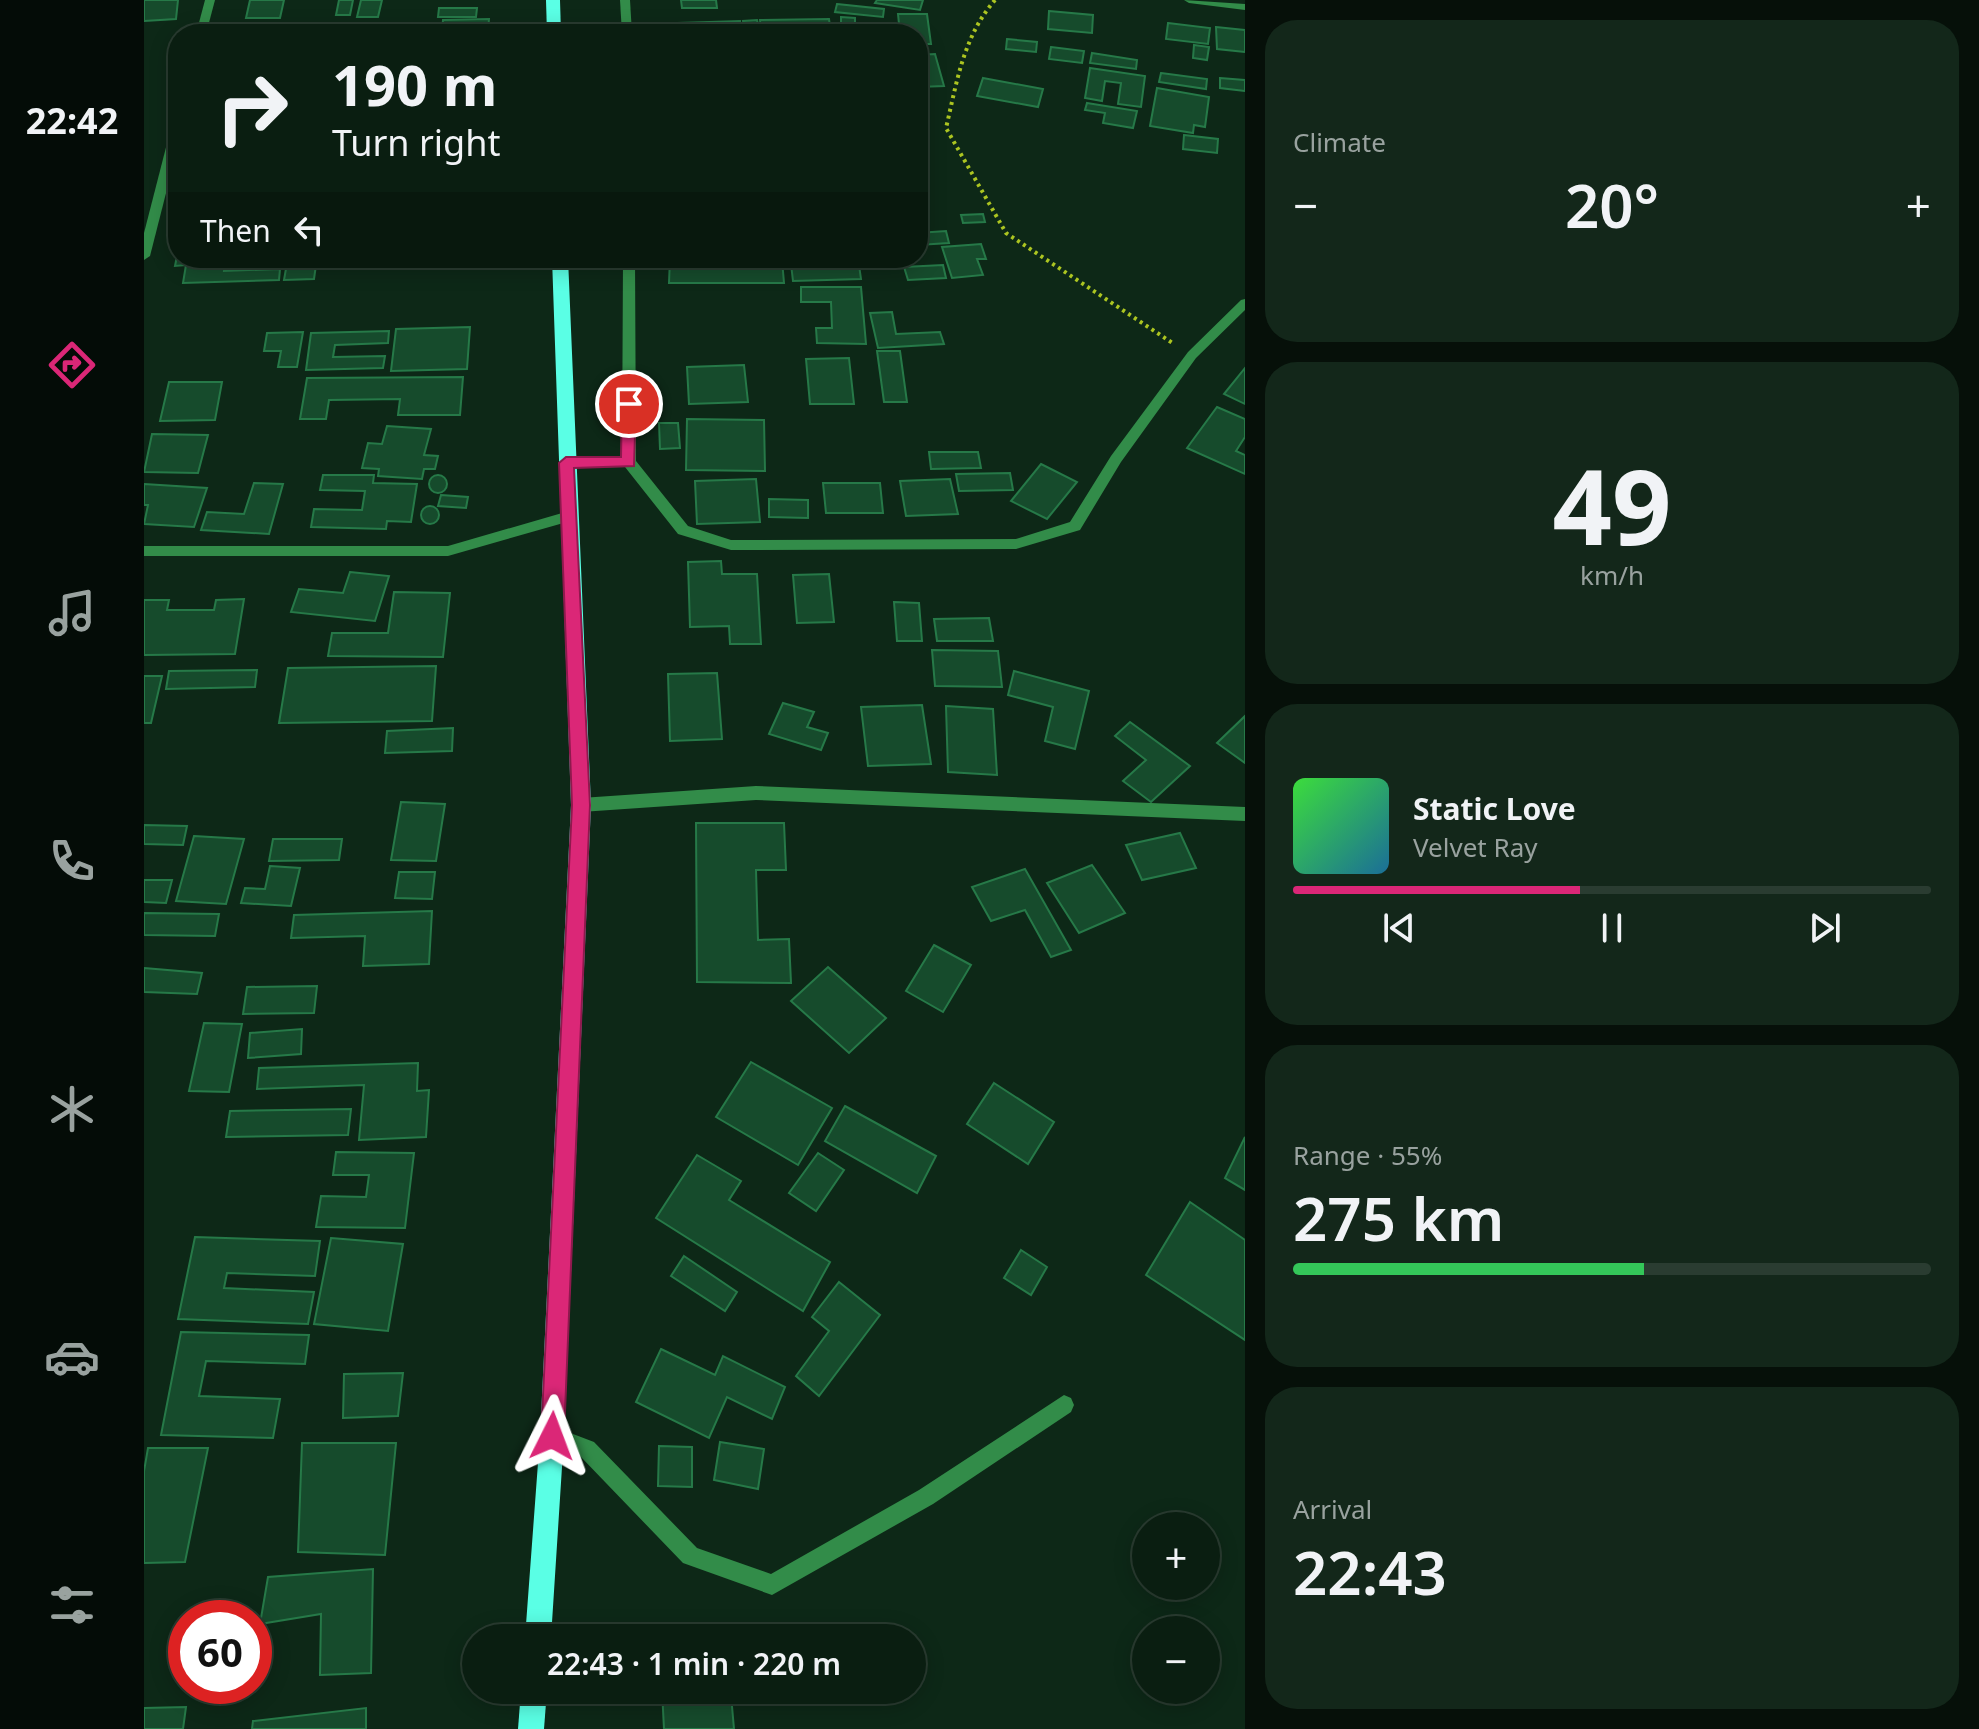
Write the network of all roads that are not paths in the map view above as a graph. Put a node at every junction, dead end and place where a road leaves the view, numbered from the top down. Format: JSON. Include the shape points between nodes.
{"nodes":[{"id":1,"x":210,"y":0,"type":"edge"},
{"id":2,"x":553,"y":0,"type":"edge"},
{"id":3,"x":625,"y":0,"type":"edge"},
{"id":4,"x":1189,"y":0,"type":"edge"},
{"id":5,"x":1245,"y":7,"type":"edge"},
{"id":6,"x":204,"y":24,"type":"edge"},
{"id":7,"x":554,"y":24,"type":"edge"},
{"id":8,"x":626,"y":24,"type":"edge"},
{"id":9,"x":168,"y":163,"type":"edge"},
{"id":10,"x":144,"y":256,"type":"edge"},
{"id":11,"x":560,"y":268,"type":"edge"},
{"id":12,"x":629,"y":268,"type":"edge"},
{"id":13,"x":1245,"y":303,"type":"edge"},
{"id":14,"x":629,"y":462,"type":"junction"},
{"id":15,"x":566,"y":463,"type":"junction"},
{"id":16,"x":569,"y":516,"type":"junction"},
{"id":17,"x":144,"y":551,"type":"edge"},
{"id":18,"x":581,"y":805,"type":"junction"},
{"id":19,"x":1245,"y":814,"type":"edge"},
{"id":20,"x":1064,"y":1405,"type":"dead end"},
{"id":21,"x":552,"y":1436,"type":"junction"},
{"id":22,"x":539,"y":1624,"type":"edge"},
{"id":23,"x":533,"y":1704,"type":"edge"},
{"id":24,"x":531,"y":1729,"type":"edge"}],
"edges":[{"from":1,"to":6,"type":"street"},
{"from":2,"to":7,"type":"main road"},
{"from":3,"to":8,"type":"street"},
{"from":4,"to":5,"type":"street"},
{"from":9,"to":10,"type":"street"},
{"from":11,"to":15,"type":"main road"},
{"from":12,"to":14,"type":"street"},
{"from":13,"to":14,"type":"street","via":[[1192,355],[1075,526],[1016,544],[731,545],[683,530]]},
{"from":14,"to":15,"type":"street"},
{"from":15,"to":16,"type":"main road"},
{"from":16,"to":17,"type":"street","via":[[448,551]]},
{"from":16,"to":18,"type":"main road"},
{"from":18,"to":19,"type":"street","via":[[756,793]]},
{"from":18,"to":21,"type":"main road"},
{"from":20,"to":21,"type":"street","via":[[926,1497],[772,1585],[690,1556],[587,1449]]},
{"from":21,"to":22,"type":"main road"},
{"from":23,"to":24,"type":"main road"}]}
